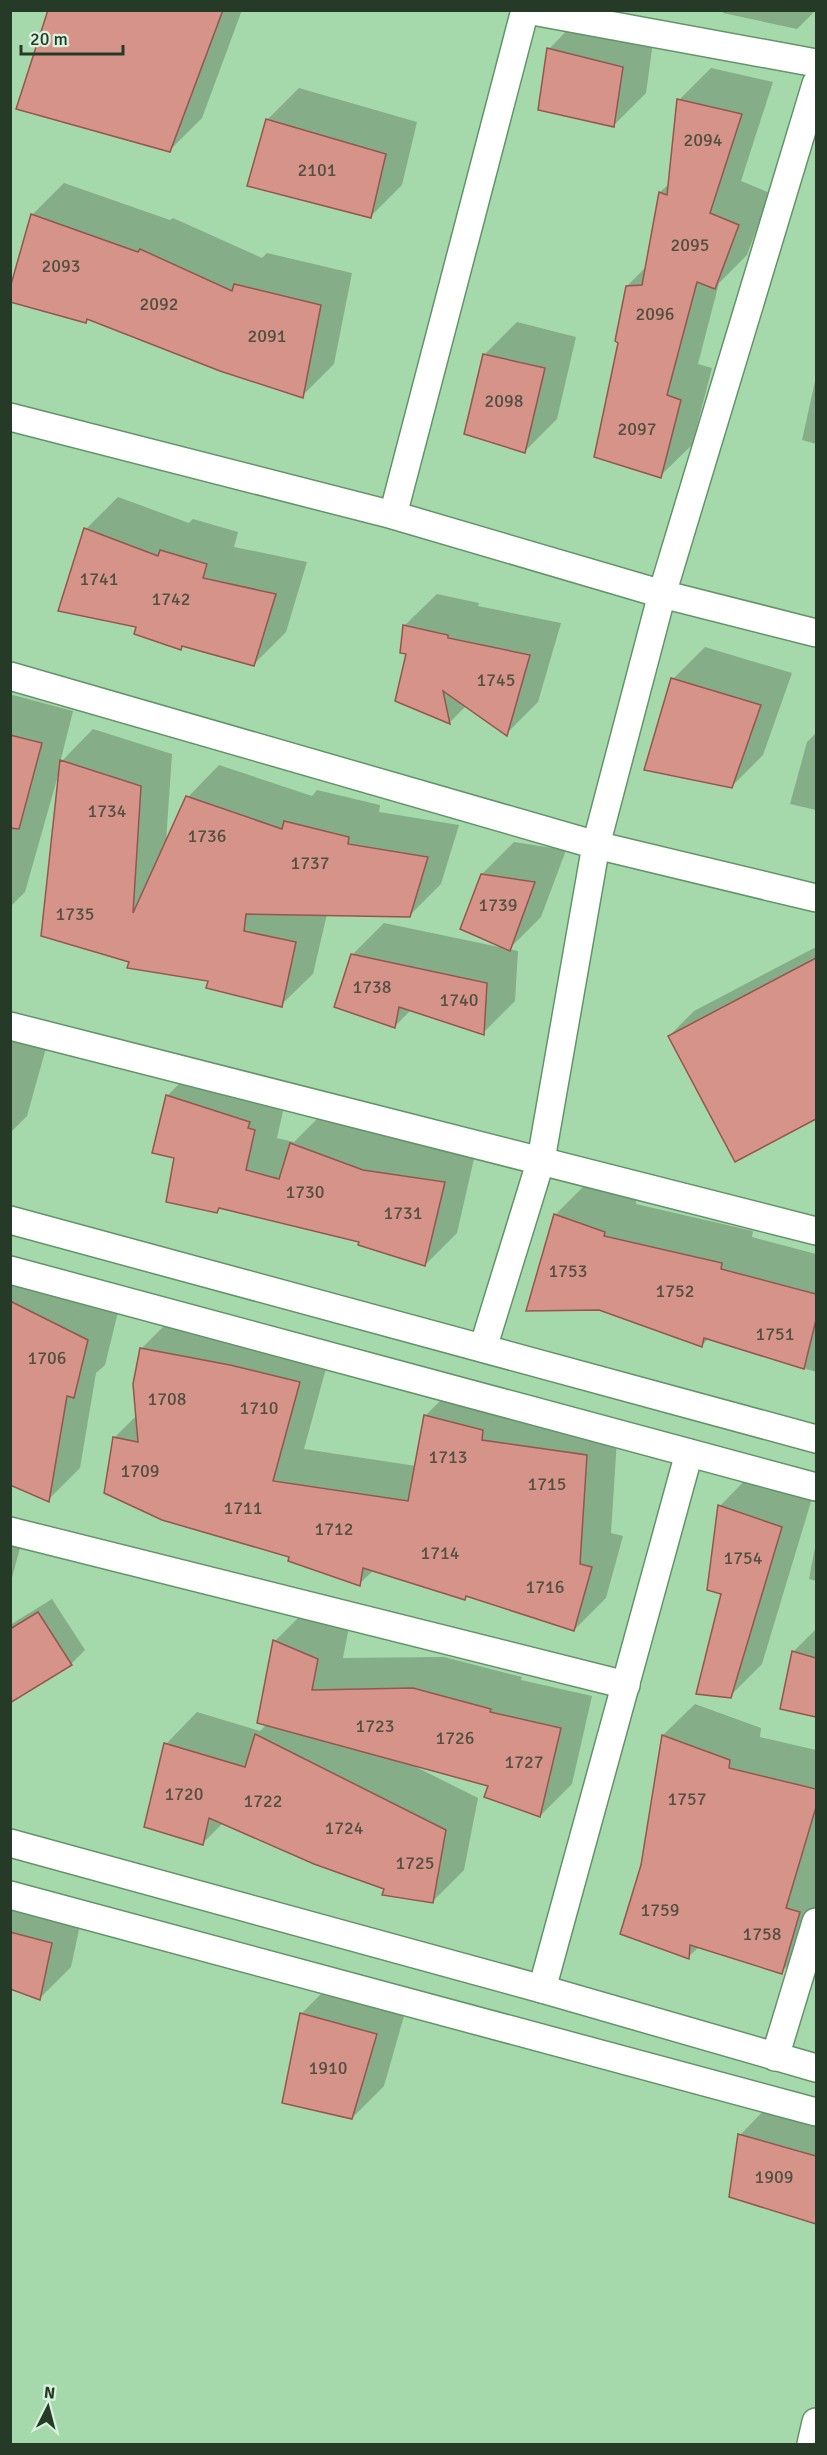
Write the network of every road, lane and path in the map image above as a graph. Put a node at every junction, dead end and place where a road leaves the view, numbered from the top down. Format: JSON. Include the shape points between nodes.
{"nodes":[{"id":1,"x":526,"y":10,"type":"edge"},
{"id":2,"x":816,"y":63,"type":"edge"},
{"id":3,"x":816,"y":84,"type":"edge"},
{"id":4,"x":10,"y":417,"type":"edge"},
{"id":5,"x":393,"y":515,"type":"junction"},
{"id":6,"x":662,"y":594,"type":"junction"},
{"id":7,"x":816,"y":633,"type":"edge"},
{"id":8,"x":10,"y":676,"type":"edge"},
{"id":9,"x":596,"y":845,"type":"junction"},
{"id":10,"x":816,"y":898,"type":"edge"},
{"id":11,"x":10,"y":1026,"type":"edge"},
{"id":12,"x":540,"y":1160,"type":"junction"},
{"id":13,"x":10,"y":1220,"type":"edge"},
{"id":14,"x":816,"y":1231,"type":"edge"},
{"id":15,"x":10,"y":1270,"type":"edge"},
{"id":16,"x":483,"y":1348,"type":"junction"},
{"id":17,"x":816,"y":1438,"type":"edge"},
{"id":18,"x":689,"y":1453,"type":"junction"},
{"id":19,"x":816,"y":1487,"type":"edge"},
{"id":20,"x":10,"y":1531,"type":"edge"},
{"id":21,"x":626,"y":1685,"type":"junction"},
{"id":22,"x":10,"y":1843,"type":"edge"},
{"id":23,"x":10,"y":1895,"type":"edge"},
{"id":24,"x":816,"y":1922,"type":"edge"},
{"id":25,"x":542,"y":1989,"type":"junction"},
{"id":26,"x":775,"y":2057,"type":"junction"},
{"id":27,"x":816,"y":2068,"type":"edge"},
{"id":28,"x":816,"y":2112,"type":"edge"},
{"id":29,"x":816,"y":2422,"type":"edge"},
{"id":30,"x":811,"y":2445,"type":"edge"}],
"edges":[{"from":1,"to":2,"type":"street"},
{"from":1,"to":5,"type":"street"},
{"from":3,"to":6,"type":"street"},
{"from":4,"to":5,"type":"street"},
{"from":5,"to":6,"type":"street"},
{"from":6,"to":7,"type":"street"},
{"from":6,"to":9,"type":"street"},
{"from":8,"to":9,"type":"street"},
{"from":9,"to":10,"type":"street"},
{"from":9,"to":12,"type":"street"},
{"from":11,"to":12,"type":"street"},
{"from":12,"to":14,"type":"street"},
{"from":12,"to":16,"type":"street"},
{"from":13,"to":16,"type":"street"},
{"from":15,"to":18,"type":"street"},
{"from":16,"to":17,"type":"street"},
{"from":18,"to":19,"type":"street"},
{"from":18,"to":21,"type":"street"},
{"from":20,"to":21,"type":"street"},
{"from":21,"to":25,"type":"street"},
{"from":22,"to":25,"type":"street"},
{"from":23,"to":28,"type":"street"},
{"from":24,"to":26,"type":"street"},
{"from":25,"to":26,"type":"street"},
{"from":26,"to":27,"type":"street"},
{"from":29,"to":30,"type":"street"}]}
